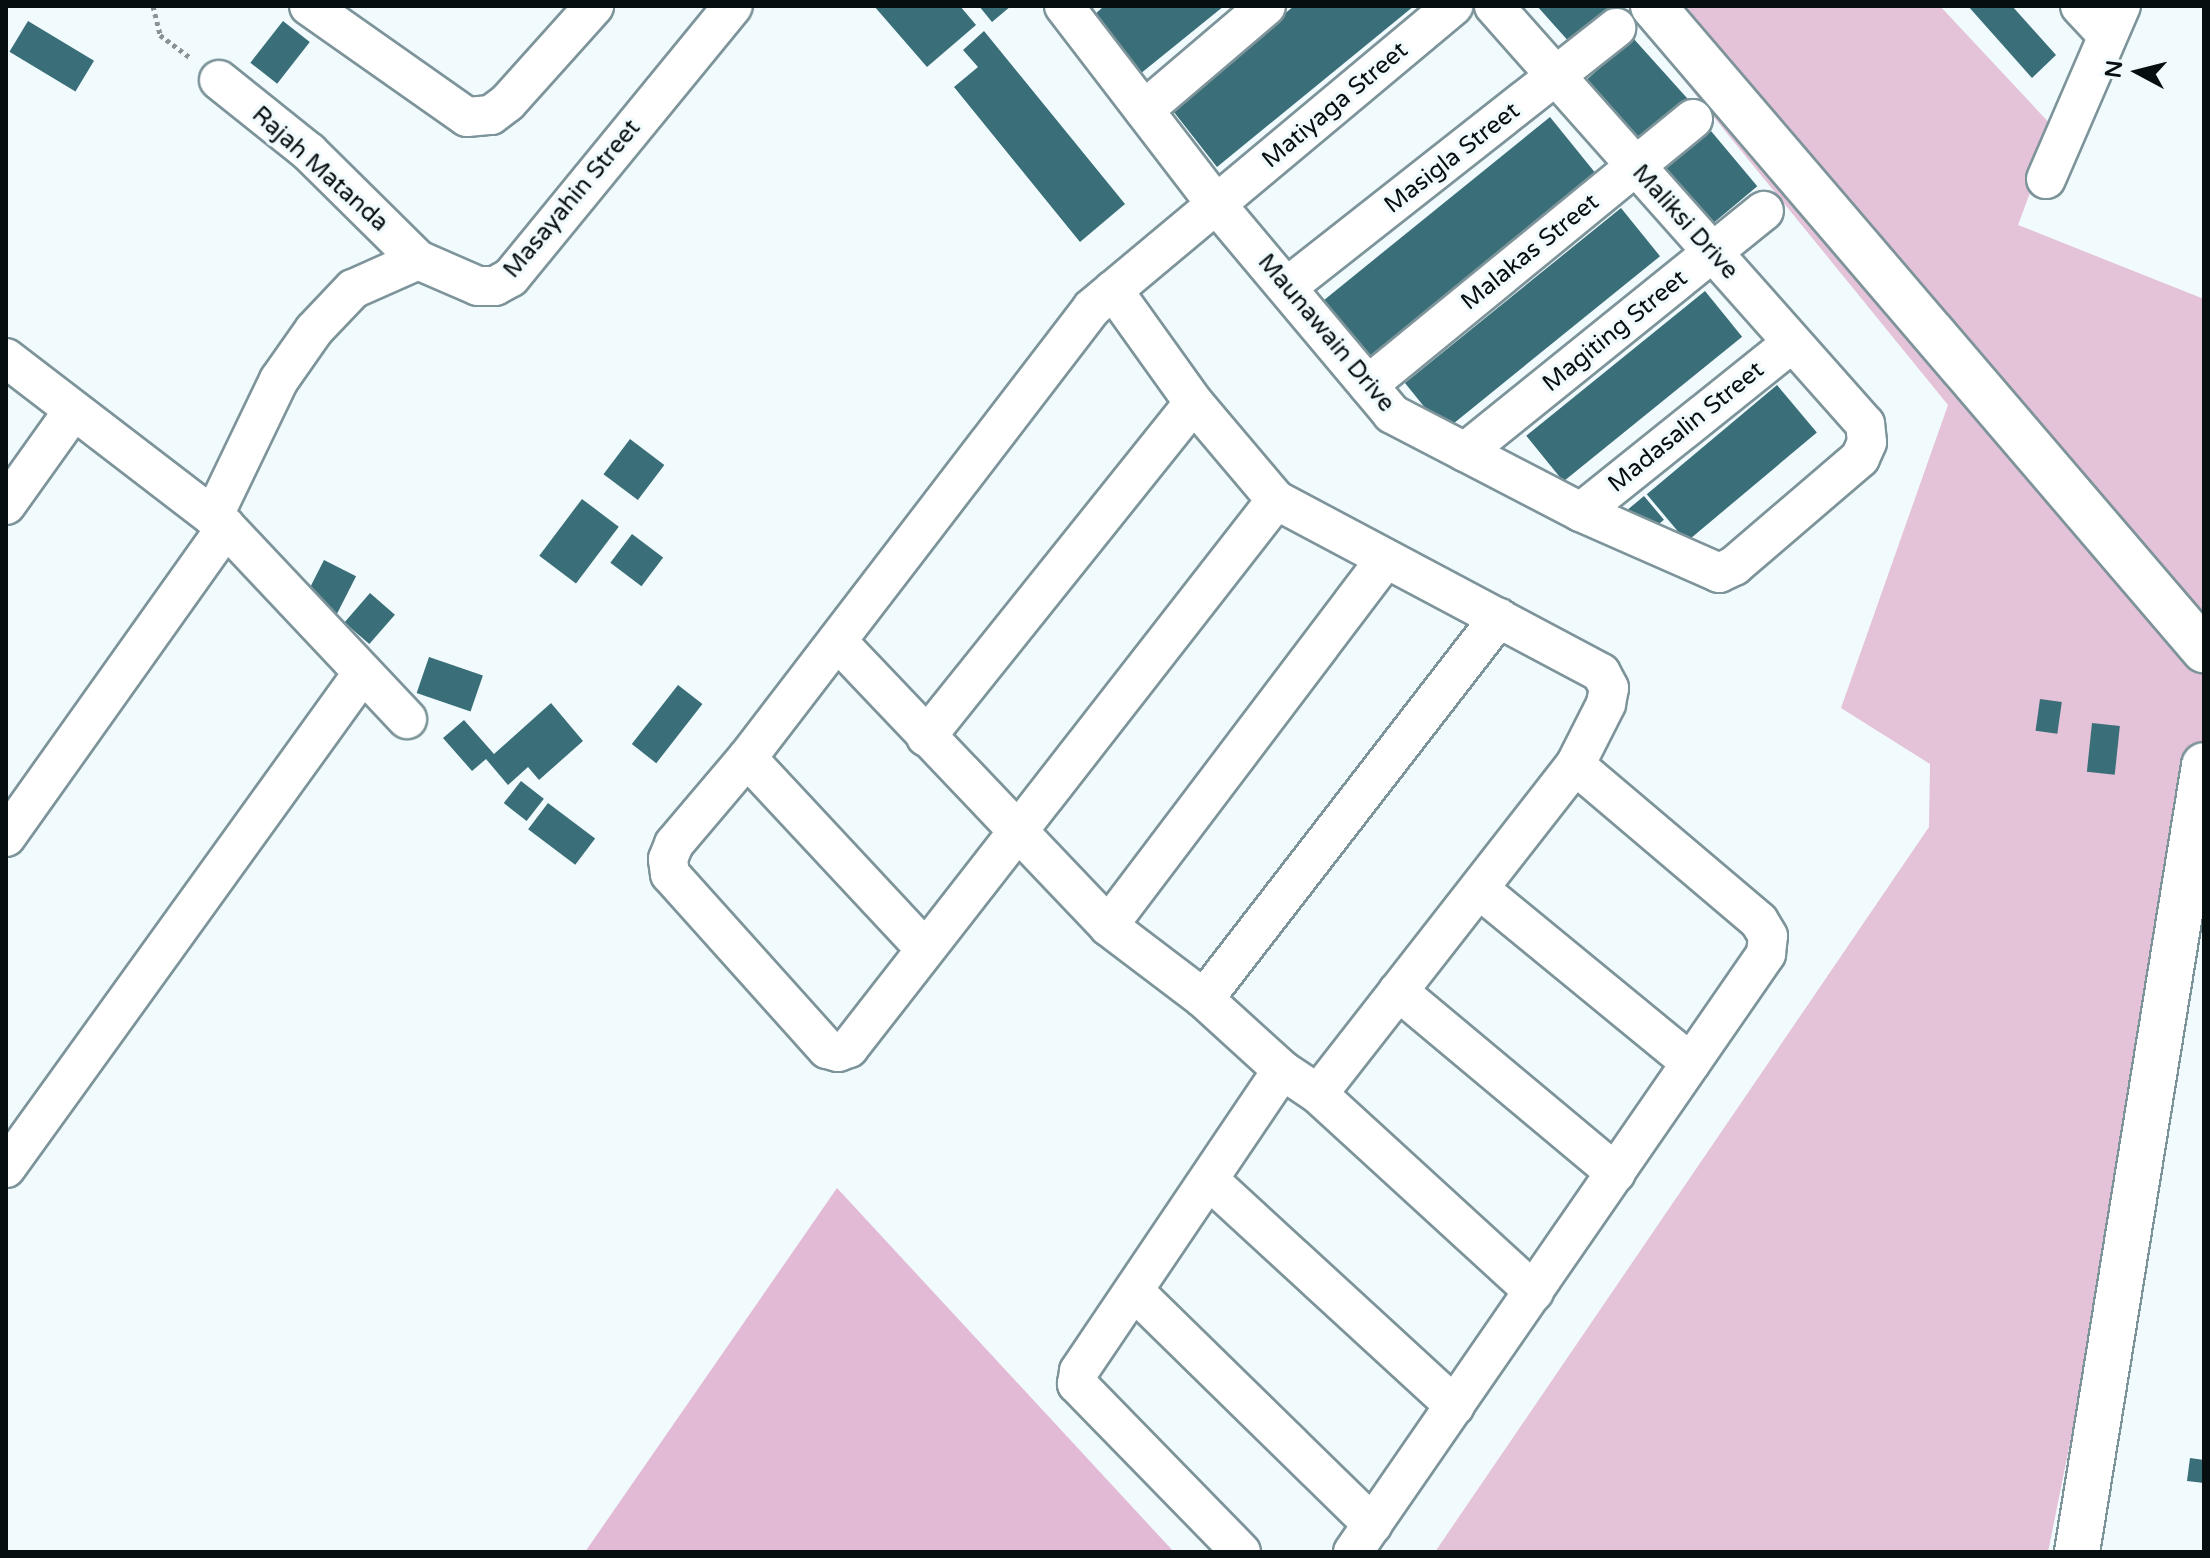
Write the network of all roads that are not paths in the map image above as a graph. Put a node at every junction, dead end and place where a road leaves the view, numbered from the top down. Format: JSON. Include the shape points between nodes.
{"nodes":[{"id":1,"x":594,"y":6,"type":"edge"},
{"id":2,"x":733,"y":6,"type":"edge"},
{"id":3,"x":1266,"y":6,"type":"edge"},
{"id":4,"x":1453,"y":6,"type":"edge"},
{"id":5,"x":1494,"y":6,"type":"edge"},
{"id":6,"x":1653,"y":6,"type":"edge"},
{"id":7,"x":2080,"y":6,"type":"edge"},
{"id":8,"x":1069,"y":8,"type":"edge"},
{"id":9,"x":330,"y":12,"type":"edge"},
{"id":10,"x":2113,"y":20,"type":"edge"},
{"id":11,"x":1616,"y":28,"type":"dead end"},
{"id":12,"x":1556,"y":75,"type":"junction"},
{"id":13,"x":219,"y":80,"type":"road end"},
{"id":14,"x":1144,"y":110,"type":"junction"},
{"id":15,"x":1693,"y":119,"type":"dead end"},
{"id":16,"x":1635,"y":166,"type":"junction"},
{"id":17,"x":2046,"y":179,"type":"dead end"},
{"id":18,"x":1216,"y":204,"type":"junction"},
{"id":19,"x":1764,"y":211,"type":"dead end"},
{"id":20,"x":1712,"y":252,"type":"junction"},
{"id":21,"x":418,"y":260,"type":"junction"},
{"id":22,"x":1287,"y":287,"type":"junction"},
{"id":23,"x":1113,"y":290,"type":"junction"},
{"id":24,"x":1792,"y":343,"type":"junction"},
{"id":25,"x":6,"y":358,"type":"edge"},
{"id":26,"x":1368,"y":385,"type":"junction"},
{"id":27,"x":1194,"y":403,"type":"junction"},
{"id":28,"x":73,"y":411,"type":"junction"},
{"id":29,"x":1465,"y":452,"type":"junction"},
{"id":30,"x":1276,"y":500,"type":"junction"},
{"id":31,"x":6,"y":505,"type":"edge"},
{"id":32,"x":1581,"y":512,"type":"junction"},
{"id":33,"x":219,"y":522,"type":"junction"},
{"id":34,"x":1386,"y":559,"type":"junction"},
{"id":35,"x":1719,"y":573,"type":"joint"},
{"id":36,"x":1499,"y":618,"type":"junction"},
{"id":37,"x":837,"y":641,"type":"junction"},
{"id":38,"x":2204,"y":650,"type":"edge"},
{"id":39,"x":362,"y":674,"type":"junction"},
{"id":40,"x":407,"y":719,"type":"dead end"},
{"id":41,"x":926,"y":737,"type":"junction"},
{"id":42,"x":747,"y":758,"type":"junction"},
{"id":43,"x":1575,"y":765,"type":"junction"},
{"id":44,"x":2204,"y":765,"type":"edge"},
{"id":45,"x":1015,"y":833,"type":"junction"},
{"id":46,"x":6,"y":837,"type":"edge"},
{"id":47,"x":1479,"y":889,"type":"junction"},
{"id":48,"x":1108,"y":926,"type":"junction"},
{"id":49,"x":925,"y":949,"type":"junction"},
{"id":50,"x":1398,"y":991,"type":"junction"},
{"id":51,"x":1204,"y":999,"type":"junction"},
{"id":52,"x":1691,"y":1063,"type":"junction"},
{"id":53,"x":1282,"y":1070,"type":"junction"},
{"id":54,"x":1318,"y":1094,"type":"junction"},
{"id":55,"x":6,"y":1168,"type":"edge"},
{"id":56,"x":1616,"y":1173,"type":"junction"},
{"id":57,"x":1209,"y":1180,"type":"junction"},
{"id":58,"x":1134,"y":1291,"type":"junction"},
{"id":59,"x":1534,"y":1292,"type":"junction"},
{"id":60,"x":1455,"y":1406,"type":"junction"},
{"id":61,"x":1363,"y":1538,"type":"edge"},
{"id":62,"x":1241,"y":1552,"type":"edge"},
{"id":63,"x":2077,"y":1552,"type":"edge"}],
"edges":[{"from":1,"to":9,"type":"street","via":[[508,102],[491,115],[467,117]]},
{"from":2,"to":21,"type":"street","name":"Masayahin Street","via":[[511,277],[495,286],[478,286]]},
{"from":3,"to":14,"type":"street"},
{"from":4,"to":18,"type":"street","name":"Matiyaga Street"},
{"from":5,"to":12,"type":"street","name":"Maliksi Drive"},
{"from":6,"to":38,"type":"street"},
{"from":7,"to":10,"type":"street"},
{"from":8,"to":14,"type":"street","name":"Maunawain Drive"},
{"from":10,"to":17,"type":"street"},
{"from":11,"to":12,"type":"street","name":"Masigla Street"},
{"from":12,"to":16,"type":"street","name":"Maliksi Drive"},
{"from":12,"to":22,"type":"street","name":"Masigla Street"},
{"from":13,"to":21,"type":"street","name":"Rajah Matanda","via":[[309,152]]},
{"from":14,"to":18,"type":"street","name":"Maunawain Drive"},
{"from":15,"to":16,"type":"street","name":"Malakas Street"},
{"from":16,"to":20,"type":"street","name":"Maliksi Drive"},
{"from":16,"to":26,"type":"street","name":"Malakas Street"},
{"from":18,"to":22,"type":"street","name":"Maunawain Drive"},
{"from":18,"to":23,"type":"street","name":"Matiyaga Street"},
{"from":19,"to":20,"type":"street","name":"Magiting Street"},
{"from":20,"to":24,"type":"street","name":"Maliksi Drive"},
{"from":20,"to":29,"type":"street","name":"Magiting Street"},
{"from":21,"to":33,"type":"street","via":[[353,289],[314,330],[279,380]]},
{"from":22,"to":26,"type":"street","name":"Maunawain Drive"},
{"from":23,"to":27,"type":"street"},
{"from":23,"to":37,"type":"street","name":"Matiyaga Street","via":[[1092,308]]},
{"from":24,"to":32,"type":"street","name":"Madasalin Street"},
{"from":24,"to":35,"type":"street","name":"Maliksi Drive","via":[[1865,424],[1867,442],[1860,458],[1734,566]]},
{"from":25,"to":28,"type":"street"},
{"from":26,"to":29,"type":"street","name":"Maunawain Drive","via":[[1392,414]]},
{"from":27,"to":30,"type":"street"},
{"from":27,"to":41,"type":"street"},
{"from":28,"to":31,"type":"street"},
{"from":28,"to":33,"type":"street"},
{"from":29,"to":32,"type":"street","name":"Maunawain Drive"},
{"from":30,"to":34,"type":"street"},
{"from":30,"to":45,"type":"street"},
{"from":32,"to":35,"type":"street","name":"Maunawain Drive"},
{"from":33,"to":39,"type":"street"},
{"from":33,"to":46,"type":"street"},
{"from":34,"to":36,"type":"street"},
{"from":34,"to":48,"type":"street"},
{"from":36,"to":43,"type":"street","via":[[1601,673],[1609,688]]},
{"from":36,"to":51,"type":"street"},
{"from":37,"to":41,"type":"street"},
{"from":37,"to":42,"type":"street","name":"Matiyaga Street"},
{"from":39,"to":40,"type":"street"},
{"from":39,"to":55,"type":"street"},
{"from":41,"to":45,"type":"street"},
{"from":42,"to":49,"type":"street"},
{"from":42,"to":49,"type":"street","name":"Matiyaga Street","via":[[674,844],[670,874],[827,1049],[849,1048]]},
{"from":43,"to":47,"type":"street"},
{"from":43,"to":52,"type":"street","via":[[1759,921],[1768,936],[1766,954]]},
{"from":44,"to":63,"type":"street"},
{"from":45,"to":48,"type":"street"},
{"from":45,"to":49,"type":"street"},
{"from":47,"to":50,"type":"street"},
{"from":47,"to":52,"type":"street"},
{"from":48,"to":51,"type":"street"},
{"from":50,"to":54,"type":"street"},
{"from":50,"to":56,"type":"street"},
{"from":51,"to":53,"type":"street"},
{"from":52,"to":56,"type":"street"},
{"from":53,"to":54,"type":"street"},
{"from":53,"to":57,"type":"street"},
{"from":54,"to":59,"type":"street"},
{"from":56,"to":59,"type":"street"},
{"from":57,"to":58,"type":"street"},
{"from":57,"to":60,"type":"street"},
{"from":58,"to":61,"type":"street"},
{"from":58,"to":62,"type":"street","via":[[1079,1371],[1077,1384]]},
{"from":59,"to":60,"type":"street"},
{"from":60,"to":61,"type":"street"}]}
